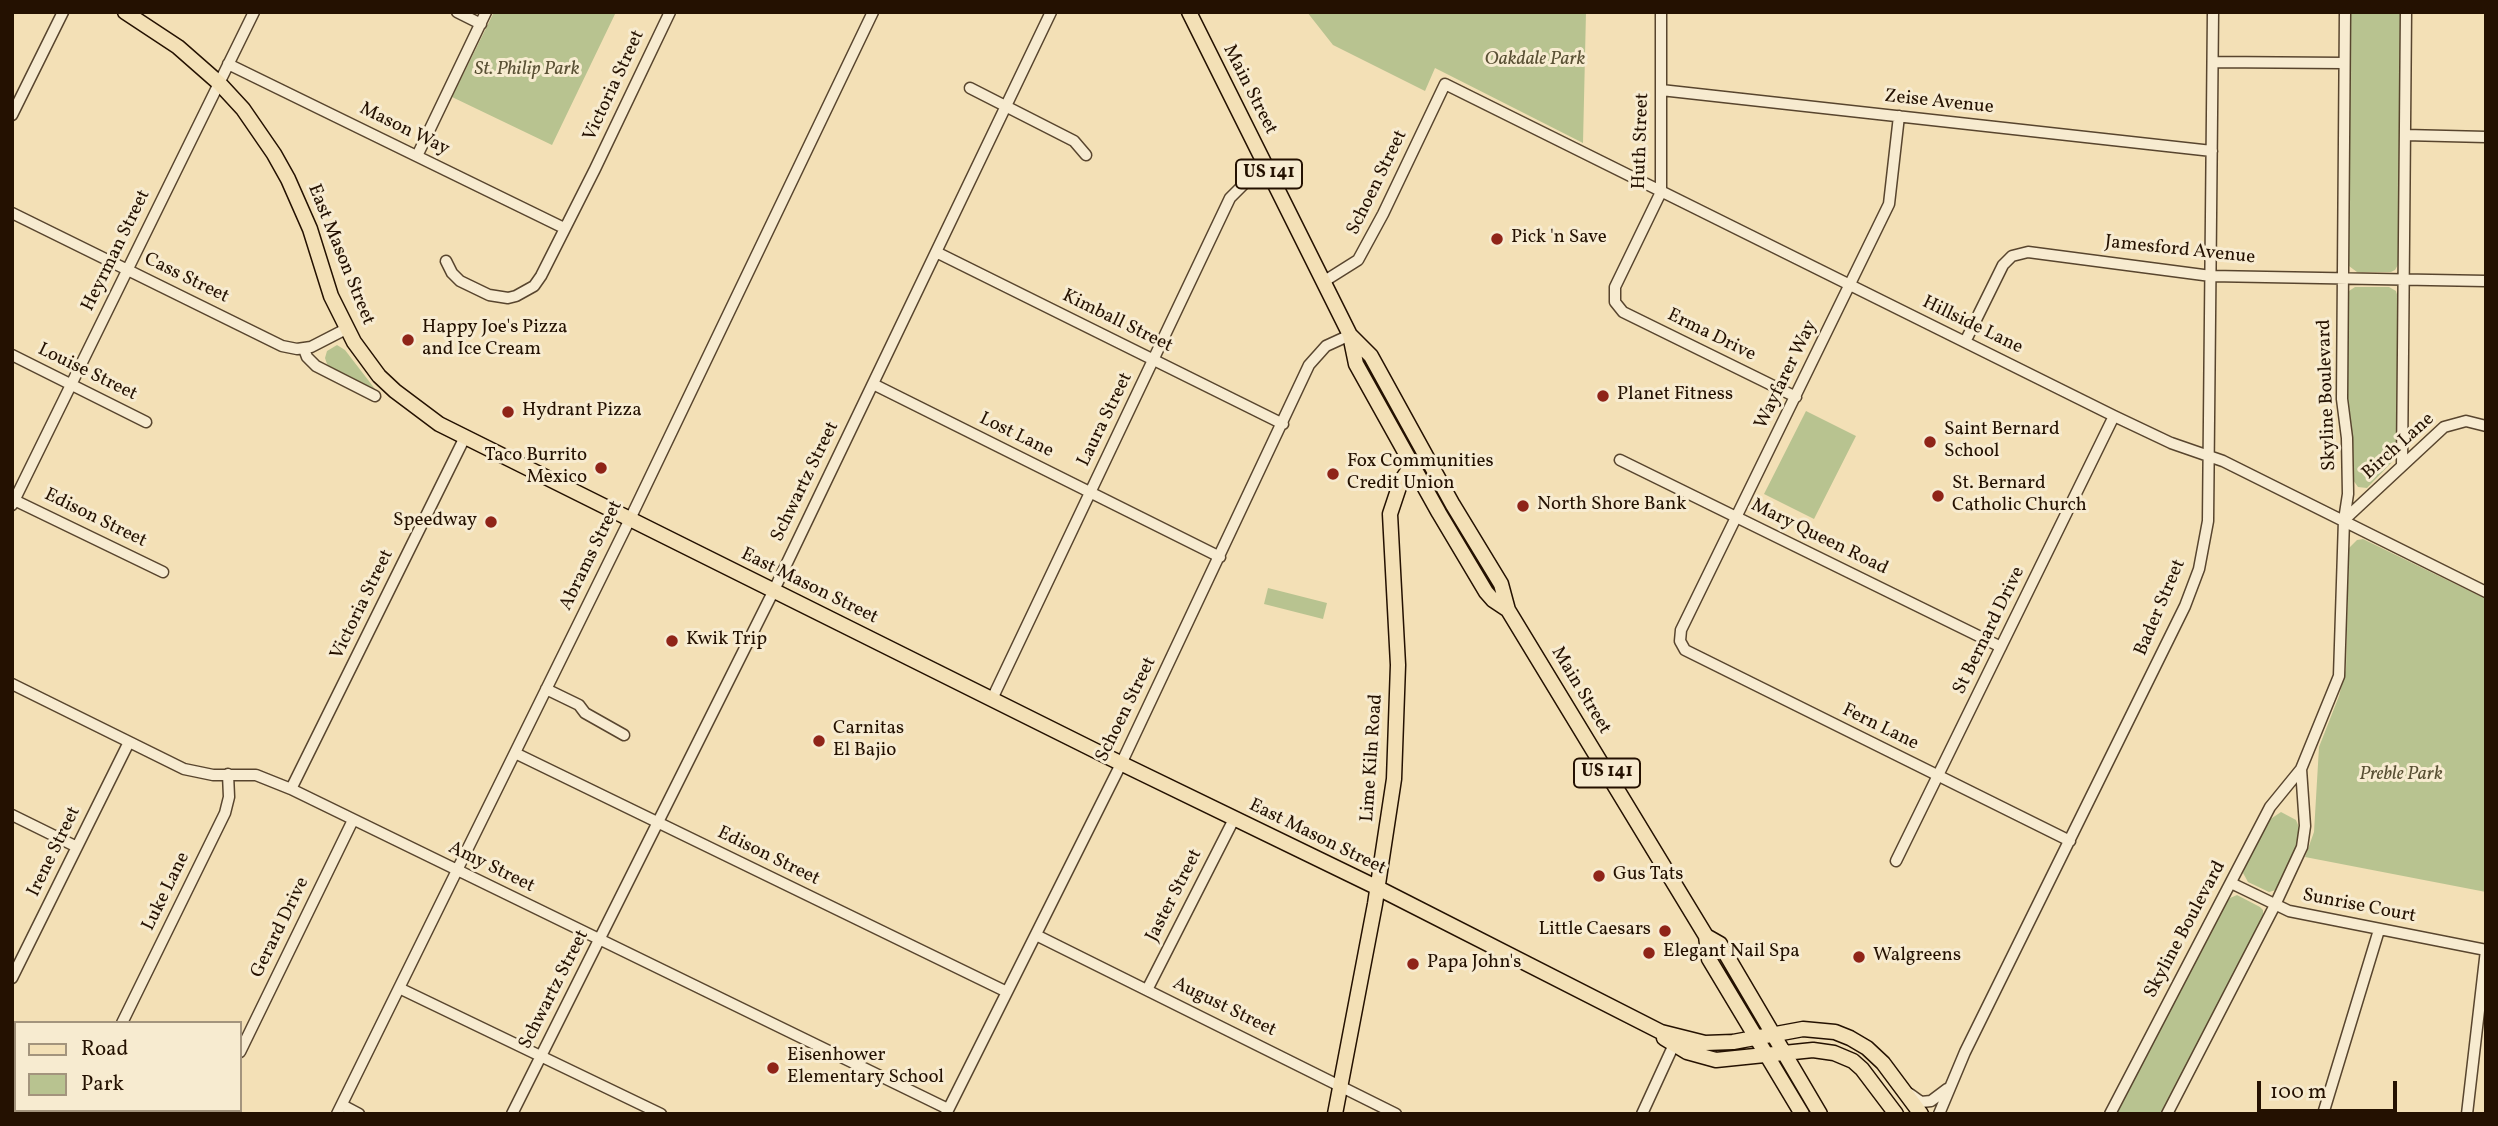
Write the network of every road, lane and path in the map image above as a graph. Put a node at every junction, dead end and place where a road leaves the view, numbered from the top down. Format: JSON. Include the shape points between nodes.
{"nodes":[{"id":1,"x":63,"y":12,"type":"edge"},
{"id":2,"x":125,"y":12,"type":"edge"},
{"id":3,"x":254,"y":12,"type":"edge"},
{"id":4,"x":457,"y":12,"type":"edge"},
{"id":5,"x":486,"y":12,"type":"edge"},
{"id":6,"x":670,"y":12,"type":"edge"},
{"id":7,"x":873,"y":12,"type":"edge"},
{"id":8,"x":1051,"y":12,"type":"edge"},
{"id":9,"x":1189,"y":12,"type":"edge"},
{"id":10,"x":1661,"y":12,"type":"edge"},
{"id":11,"x":2213,"y":12,"type":"edge"},
{"id":12,"x":2345,"y":12,"type":"edge"},
{"id":13,"x":2406,"y":12,"type":"edge"},
{"id":14,"x":481,"y":24,"type":"junction"},
{"id":15,"x":2213,"y":62,"type":"junction"},
{"id":16,"x":2344,"y":63,"type":"junction"},
{"id":17,"x":228,"y":64,"type":"junction"},
{"id":18,"x":219,"y":83,"type":"junction"},
{"id":19,"x":1445,"y":84,"type":"joint"},
{"id":20,"x":970,"y":88,"type":"dead end"},
{"id":21,"x":1661,"y":90,"type":"junction"},
{"id":22,"x":1006,"y":106,"type":"junction"},
{"id":23,"x":12,"y":115,"type":"edge"},
{"id":24,"x":1899,"y":116,"type":"junction"},
{"id":25,"x":2405,"y":135,"type":"junction"},
{"id":26,"x":2486,"y":137,"type":"edge"},
{"id":27,"x":2212,"y":151,"type":"junction"},
{"id":28,"x":1086,"y":155,"type":"dead end"},
{"id":29,"x":416,"y":156,"type":"junction"},
{"id":30,"x":1268,"y":171,"type":"junction"},
{"id":31,"x":1661,"y":192,"type":"junction"},
{"id":32,"x":12,"y":212,"type":"edge"},
{"id":33,"x":564,"y":228,"type":"junction"},
{"id":34,"x":936,"y":252,"type":"junction"},
{"id":35,"x":446,"y":261,"type":"dead end"},
{"id":36,"x":128,"y":270,"type":"junction"},
{"id":37,"x":2211,"y":276,"type":"junction"},
{"id":38,"x":2343,"y":279,"type":"junction"},
{"id":39,"x":2404,"y":280,"type":"junction"},
{"id":40,"x":2486,"y":281,"type":"edge"},
{"id":41,"x":1323,"y":282,"type":"junction"},
{"id":42,"x":1850,"y":285,"type":"junction"},
{"id":43,"x":1615,"y":302,"type":"joint"},
{"id":44,"x":346,"y":329,"type":"junction"},
{"id":45,"x":1350,"y":335,"type":"junction"},
{"id":46,"x":1965,"y":342,"type":"junction"},
{"id":47,"x":304,"y":349,"type":"junction"},
{"id":48,"x":12,"y":355,"type":"edge"},
{"id":49,"x":1153,"y":360,"type":"junction"},
{"id":50,"x":873,"y":384,"type":"junction"},
{"id":51,"x":72,"y":385,"type":"junction"},
{"id":52,"x":375,"y":396,"type":"dead end"},
{"id":53,"x":1796,"y":397,"type":"junction"},
{"id":54,"x":2114,"y":416,"type":"junction"},
{"id":55,"x":146,"y":422,"type":"dead end"},
{"id":56,"x":1283,"y":425,"type":"junction"},
{"id":57,"x":2486,"y":426,"type":"edge"},
{"id":58,"x":465,"y":437,"type":"junction"},
{"id":59,"x":2209,"y":454,"type":"junction"},
{"id":60,"x":1426,"y":455,"type":"junction"},
{"id":61,"x":1620,"y":460,"type":"dead end"},
{"id":62,"x":1412,"y":465,"type":"junction"},
{"id":63,"x":2402,"y":466,"type":"junction"},
{"id":64,"x":1090,"y":492,"type":"junction"},
{"id":65,"x":13,"y":501,"type":"edge"},
{"id":66,"x":1737,"y":517,"type":"junction"},
{"id":67,"x":630,"y":519,"type":"junction"},
{"id":68,"x":2344,"y":520,"type":"junction"},
{"id":69,"x":1220,"y":557,"type":"junction"},
{"id":70,"x":163,"y":572,"type":"dead end"},
{"id":71,"x":774,"y":590,"type":"junction"},
{"id":72,"x":2486,"y":592,"type":"edge"},
{"id":73,"x":1508,"y":610,"type":"junction"},
{"id":74,"x":1680,"y":641,"type":"joint"},
{"id":75,"x":2001,"y":647,"type":"junction"},
{"id":76,"x":12,"y":684,"type":"edge"},
{"id":77,"x":547,"y":689,"type":"junction"},
{"id":78,"x":992,"y":699,"type":"junction"},
{"id":79,"x":624,"y":735,"type":"dead end"},
{"id":80,"x":128,"y":742,"type":"junction"},
{"id":81,"x":514,"y":753,"type":"junction"},
{"id":82,"x":1121,"y":764,"type":"junction"},
{"id":83,"x":2301,"y":769,"type":"junction"},
{"id":84,"x":228,"y":774,"type":"junction"},
{"id":85,"x":1938,"y":776,"type":"junction"},
{"id":86,"x":291,"y":789,"type":"junction"},
{"id":87,"x":12,"y":815,"type":"edge"},
{"id":88,"x":1234,"y":819,"type":"junction"},
{"id":89,"x":353,"y":820,"type":"junction"},
{"id":90,"x":659,"y":823,"type":"junction"},
{"id":91,"x":2070,"y":841,"type":"junction"},
{"id":92,"x":77,"y":847,"type":"junction"},
{"id":93,"x":1896,"y":861,"type":"dead end"},
{"id":94,"x":457,"y":871,"type":"junction"},
{"id":95,"x":2231,"y":883,"type":"junction"},
{"id":96,"x":1378,"y":888,"type":"junction"},
{"id":97,"x":2275,"y":905,"type":"junction"},
{"id":98,"x":2379,"y":930,"type":"junction"},
{"id":99,"x":1036,"y":935,"type":"junction"},
{"id":100,"x":1706,"y":936,"type":"junction"},
{"id":101,"x":600,"y":940,"type":"junction"},
{"id":102,"x":2486,"y":950,"type":"edge"},
{"id":103,"x":12,"y":978,"type":"edge"},
{"id":104,"x":399,"y":988,"type":"junction"},
{"id":105,"x":1147,"y":990,"type":"junction"},
{"id":106,"x":1007,"y":992,"type":"junction"},
{"id":107,"x":123,"y":1021,"type":"edge"},
{"id":108,"x":1772,"y":1034,"type":"junction"},
{"id":109,"x":1755,"y":1038,"type":"junction"},
{"id":110,"x":1676,"y":1041,"type":"junction"},
{"id":111,"x":242,"y":1048,"type":"edge"},
{"id":112,"x":1784,"y":1054,"type":"junction"},
{"id":113,"x":541,"y":1056,"type":"junction"},
{"id":114,"x":1766,"y":1056,"type":"junction"},
{"id":115,"x":1340,"y":1086,"type":"junction"},
{"id":116,"x":1901,"y":1087,"type":"junction"},
{"id":117,"x":1949,"y":1087,"type":"junction"},
{"id":118,"x":340,"y":1110,"type":"edge"},
{"id":119,"x":947,"y":1111,"type":"edge"},
{"id":120,"x":1896,"y":1112,"type":"edge"},
{"id":121,"x":359,"y":1114,"type":"edge"},
{"id":122,"x":512,"y":1114,"type":"edge"},
{"id":123,"x":661,"y":1114,"type":"edge"},
{"id":124,"x":1335,"y":1114,"type":"edge"},
{"id":125,"x":1396,"y":1114,"type":"edge"},
{"id":126,"x":1642,"y":1114,"type":"edge"},
{"id":127,"x":1802,"y":1114,"type":"edge"},
{"id":128,"x":1820,"y":1114,"type":"edge"},
{"id":129,"x":1921,"y":1114,"type":"edge"},
{"id":130,"x":1939,"y":1114,"type":"edge"},
{"id":131,"x":2110,"y":1114,"type":"edge"},
{"id":132,"x":2167,"y":1114,"type":"edge"},
{"id":133,"x":2323,"y":1114,"type":"edge"},
{"id":134,"x":2467,"y":1114,"type":"edge"}],
"edges":[{"from":1,"to":23,"type":"street"},
{"from":2,"to":18,"type":"main road","name":"East Mason Street","via":[[178,47]]},
{"from":3,"to":17,"type":"street","name":"Heyrman Street"},
{"from":4,"to":14,"type":"street"},
{"from":5,"to":14,"type":"street"},
{"from":6,"to":33,"type":"street","name":"Victoria Street"},
{"from":7,"to":67,"type":"street","name":"Abrams Street"},
{"from":8,"to":22,"type":"street","name":"Schwartz Street"},
{"from":9,"to":30,"type":"main road","name":"Main Street","number":"US 141"},
{"from":10,"to":21,"type":"street","name":"Huth Street"},
{"from":11,"to":15,"type":"street","name":"Bader Street"},
{"from":12,"to":16,"type":"street","name":"Skyline Boulevard"},
{"from":13,"to":25,"type":"street"},
{"from":14,"to":29,"type":"street"},
{"from":15,"to":16,"type":"street"},
{"from":15,"to":27,"type":"street","name":"Bader Street"},
{"from":16,"to":38,"type":"street","name":"Skyline Boulevard"},
{"from":17,"to":18,"type":"street","name":"Heyrman Street"},
{"from":17,"to":29,"type":"street","name":"Mason Way"},
{"from":18,"to":36,"type":"street","name":"Heyrman Street"},
{"from":18,"to":44,"type":"main road","name":"East Mason Street","via":[[259,131],[288,178]]},
{"from":19,"to":31,"type":"street","name":"Hillside Lane"},
{"from":19,"to":41,"type":"street","name":"Schoen Street","via":[[1358,260]]},
{"from":20,"to":22,"type":"street"},
{"from":21,"to":24,"type":"street","name":"Zeise Avenue"},
{"from":21,"to":31,"type":"street","name":"Huth Street"},
{"from":22,"to":28,"type":"street","via":[[1074,141]]},
{"from":22,"to":34,"type":"street","name":"Schwartz Street"},
{"from":24,"to":27,"type":"street","name":"Zeise Avenue"},
{"from":24,"to":42,"type":"street","name":"Wayfarer Way","via":[[1889,204]]},
{"from":25,"to":26,"type":"street"},
{"from":25,"to":39,"type":"street"},
{"from":27,"to":37,"type":"street","name":"Bader Street"},
{"from":29,"to":33,"type":"street","name":"Mason Way"},
{"from":30,"to":41,"type":"main road","name":"Main Street","number":"US 141"},
{"from":30,"to":49,"type":"street","name":"Laura Street","via":[[1247,181],[1230,198]]},
{"from":31,"to":42,"type":"street","name":"Hillside Lane"},
{"from":31,"to":43,"type":"street","name":"Huth Street","via":[[1615,287]]},
{"from":32,"to":36,"type":"street","name":"Cass Street"},
{"from":33,"to":35,"type":"street","name":"Victoria Street","via":[[534,286],[516,296],[489,295],[460,281]]},
{"from":34,"to":49,"type":"street","name":"Kimball Street"},
{"from":34,"to":50,"type":"street","name":"Schwartz Street"},
{"from":36,"to":47,"type":"street","name":"Cass Street","via":[[282,346]]},
{"from":36,"to":51,"type":"street","name":"Heyrman Street"},
{"from":37,"to":38,"type":"street","name":"Jamesford Avenue"},
{"from":37,"to":46,"type":"street","name":"Jamesford Avenue","via":[[2020,253],[2003,265]]},
{"from":37,"to":59,"type":"street","name":"Bader Street"},
{"from":38,"to":39,"type":"street","name":"Jamesford Avenue"},
{"from":38,"to":68,"type":"street","name":"Skyline Boulevard","via":[[2342,399],[2348,494]]},
{"from":39,"to":40,"type":"street","name":"Jamesford Avenue"},
{"from":39,"to":63,"type":"street"},
{"from":41,"to":45,"type":"main road","name":"Main Street","number":"US 141"},
{"from":42,"to":46,"type":"street","name":"Hillside Lane"},
{"from":42,"to":53,"type":"street","name":"Wayfarer Way"},
{"from":43,"to":53,"type":"street","name":"Erma Drive","via":[[1623,312]]},
{"from":44,"to":47,"type":"street"},
{"from":44,"to":58,"type":"main road","name":"East Mason Street","via":[[394,391],[439,425]]},
{"from":45,"to":56,"type":"street","name":"Schoen Street","via":[[1326,346],[1313,359]]},
{"from":45,"to":60,"type":"main road","name":"Main Street","number":"US 141","via":[[1371,356]]},
{"from":45,"to":62,"type":"main road","name":"Main Street","number":"US 141","via":[[1356,364]]},
{"from":46,"to":54,"type":"street","name":"Hillside Lane"},
{"from":47,"to":52,"type":"street","via":[[316,366]]},
{"from":48,"to":51,"type":"street","name":"Louise Street"},
{"from":49,"to":56,"type":"street","name":"Kimball Street"},
{"from":49,"to":64,"type":"street","name":"Laura Street"},
{"from":50,"to":64,"type":"street","name":"Lost Lane"},
{"from":50,"to":71,"type":"street","name":"Schwartz Street"},
{"from":51,"to":55,"type":"street","name":"Louise Street"},
{"from":51,"to":65,"type":"street","name":"Heyrman Street"},
{"from":53,"to":66,"type":"street","name":"Wayfarer Way"},
{"from":54,"to":59,"type":"street","name":"Hillside Lane","via":[[2171,443]]},
{"from":54,"to":75,"type":"street","name":"St Bernard Drive"},
{"from":56,"to":69,"type":"street","name":"Schoen Street"},
{"from":57,"to":63,"type":"street","name":"Birch Lane","via":[[2466,421],[2444,427]]},
{"from":58,"to":67,"type":"main road","name":"East Mason Street"},
{"from":58,"to":86,"type":"street","name":"Victoria Street"},
{"from":59,"to":68,"type":"street","name":"Hillside Lane"},
{"from":59,"to":91,"type":"street","name":"Bader Street","via":[[2208,521],[2192,592]]},
{"from":60,"to":62,"type":"main road","name":"Lime Kiln Road"},
{"from":60,"to":73,"type":"main road","name":"Main Street","number":"US 141","via":[[1501,584]]},
{"from":61,"to":66,"type":"street","name":"Mary Queen Road"},
{"from":62,"to":73,"type":"main road","name":"Main Street","number":"US 141","via":[[1486,592]]},
{"from":62,"to":96,"type":"main road","name":"Lime Kiln Road","via":[[1390,514],[1398,702],[1391,804]]},
{"from":63,"to":68,"type":"street","name":"Birch Lane"},
{"from":64,"to":69,"type":"street","name":"Lost Lane"},
{"from":64,"to":78,"type":"street","name":"Laura Street"},
{"from":65,"to":70,"type":"street","name":"Edison Street"},
{"from":66,"to":74,"type":"street","name":"Wayfarer Way","via":[[1681,630]]},
{"from":66,"to":75,"type":"street","name":"Mary Queen Road"},
{"from":67,"to":71,"type":"main road","name":"East Mason Street"},
{"from":67,"to":77,"type":"street","name":"Abrams Street"},
{"from":68,"to":72,"type":"street","name":"Hillside Lane"},
{"from":68,"to":83,"type":"street","name":"Skyline Boulevard","via":[[2339,676]]},
{"from":69,"to":82,"type":"street","name":"Schoen Street"},
{"from":71,"to":78,"type":"main road","name":"East Mason Street"},
{"from":71,"to":90,"type":"street","name":"Schwartz Street"},
{"from":73,"to":100,"type":"main road","name":"Main Street","number":"US 141"},
{"from":74,"to":85,"type":"street","name":"Fern Lane","via":[[1685,650]]},
{"from":75,"to":85,"type":"street","name":"St Bernard Drive"},
{"from":76,"to":80,"type":"street","name":"Amy Street"},
{"from":77,"to":79,"type":"street"},
{"from":77,"to":81,"type":"street","name":"Abrams Street"},
{"from":78,"to":82,"type":"main road","name":"East Mason Street"},
{"from":80,"to":84,"type":"street","name":"Amy Street","via":[[184,769]]},
{"from":80,"to":92,"type":"street","name":"Irene Street"},
{"from":81,"to":90,"type":"street","name":"Edison Street"},
{"from":81,"to":94,"type":"street","name":"Abrams Street"},
{"from":82,"to":88,"type":"main road","name":"East Mason Street"},
{"from":82,"to":99,"type":"street","name":"Schoen Street"},
{"from":83,"to":95,"type":"street","name":"Skyline Boulevard","via":[[2270,807]]},
{"from":83,"to":97,"type":"street","name":"Skyline Boulevard","via":[[2302,847]]},
{"from":84,"to":86,"type":"street","name":"Amy Street","via":[[256,775]]},
{"from":84,"to":107,"type":"street","name":"Luke Lane","via":[[225,813]]},
{"from":85,"to":91,"type":"street","name":"Fern Lane"},
{"from":85,"to":93,"type":"street","name":"St Bernard Drive"},
{"from":86,"to":89,"type":"street","name":"Amy Street"},
{"from":87,"to":92,"type":"street"},
{"from":88,"to":96,"type":"main road","name":"East Mason Street"},
{"from":88,"to":105,"type":"street","name":"Jaster Street"},
{"from":89,"to":94,"type":"street","name":"Amy Street"},
{"from":89,"to":111,"type":"street","name":"Gerard Drive"},
{"from":90,"to":101,"type":"street","name":"Schwartz Street"},
{"from":90,"to":106,"type":"street","name":"Edison Street"},
{"from":91,"to":117,"type":"street","name":"Bader Street"},
{"from":92,"to":103,"type":"street","name":"Irene Street","via":[[20,949]]},
{"from":94,"to":101,"type":"street","name":"Amy Street"},
{"from":94,"to":104,"type":"street","name":"Abrams Street"},
{"from":95,"to":97,"type":"street","name":"Sunrise Court"},
{"from":95,"to":131,"type":"street","name":"Skyline Boulevard"},
{"from":96,"to":110,"type":"main road","name":"East Mason Street"},
{"from":96,"to":115,"type":"main road","name":"Lime Kiln Road"},
{"from":97,"to":98,"type":"street","name":"Sunrise Court"},
{"from":97,"to":132,"type":"street","name":"Skyline Boulevard"},
{"from":98,"to":102,"type":"street","name":"Sunrise Court"},
{"from":98,"to":133,"type":"street"},
{"from":99,"to":105,"type":"street","name":"August Street"},
{"from":99,"to":106,"type":"street","name":"Schoen Street"},
{"from":100,"to":108,"type":"main road","name":"Main Street","number":"US 141","via":[[1720,944]]},
{"from":100,"to":109,"type":"main road","name":"Main Street","number":"US 141","via":[[1709,958]]},
{"from":101,"to":113,"type":"street","name":"Schwartz Street"},
{"from":101,"to":119,"type":"street","name":"Amy Street"},
{"from":102,"to":134,"type":"street"},
{"from":104,"to":113,"type":"street"},
{"from":104,"to":118,"type":"street","name":"Abrams Street"},
{"from":105,"to":115,"type":"street","name":"August Street"},
{"from":106,"to":119,"type":"street","name":"Schoen Street"},
{"from":108,"to":109,"type":"main road","name":"East Mason Street"},
{"from":108,"to":112,"type":"main road","name":"Main Street","number":"US 141"},
{"from":108,"to":116,"type":"main road","name":"East Mason Street","via":[[1813,1029],[1850,1038],[1877,1057]]},
{"from":109,"to":110,"type":"main road","name":"East Mason Street","via":[[1716,1044]]},
{"from":109,"to":114,"type":"main road","name":"Main Street","number":"US 141"},
{"from":110,"to":114,"type":"main road","name":"East Mason Street","via":[[1707,1059]]},
{"from":110,"to":126,"type":"street"},
{"from":112,"to":114,"type":"main road","name":"East Mason Street"},
{"from":112,"to":120,"type":"main road","name":"East Mason Street","via":[[1824,1051],[1853,1061]]},
{"from":112,"to":128,"type":"main road","name":"Main Street","number":"US 141"},
{"from":113,"to":122,"type":"street","name":"Schwartz Street"},
{"from":113,"to":123,"type":"street"},
{"from":114,"to":127,"type":"main road","name":"Main Street","number":"US 141"},
{"from":115,"to":124,"type":"main road","name":"Lime Kiln Road"},
{"from":115,"to":125,"type":"street","name":"August Street"},
{"from":116,"to":117,"type":"street","via":[[1921,1101],[1938,1098]]},
{"from":116,"to":129,"type":"main road","name":"East Mason Street"},
{"from":117,"to":130,"type":"street","name":"Bader Street"},
{"from":118,"to":121,"type":"street"}]}
